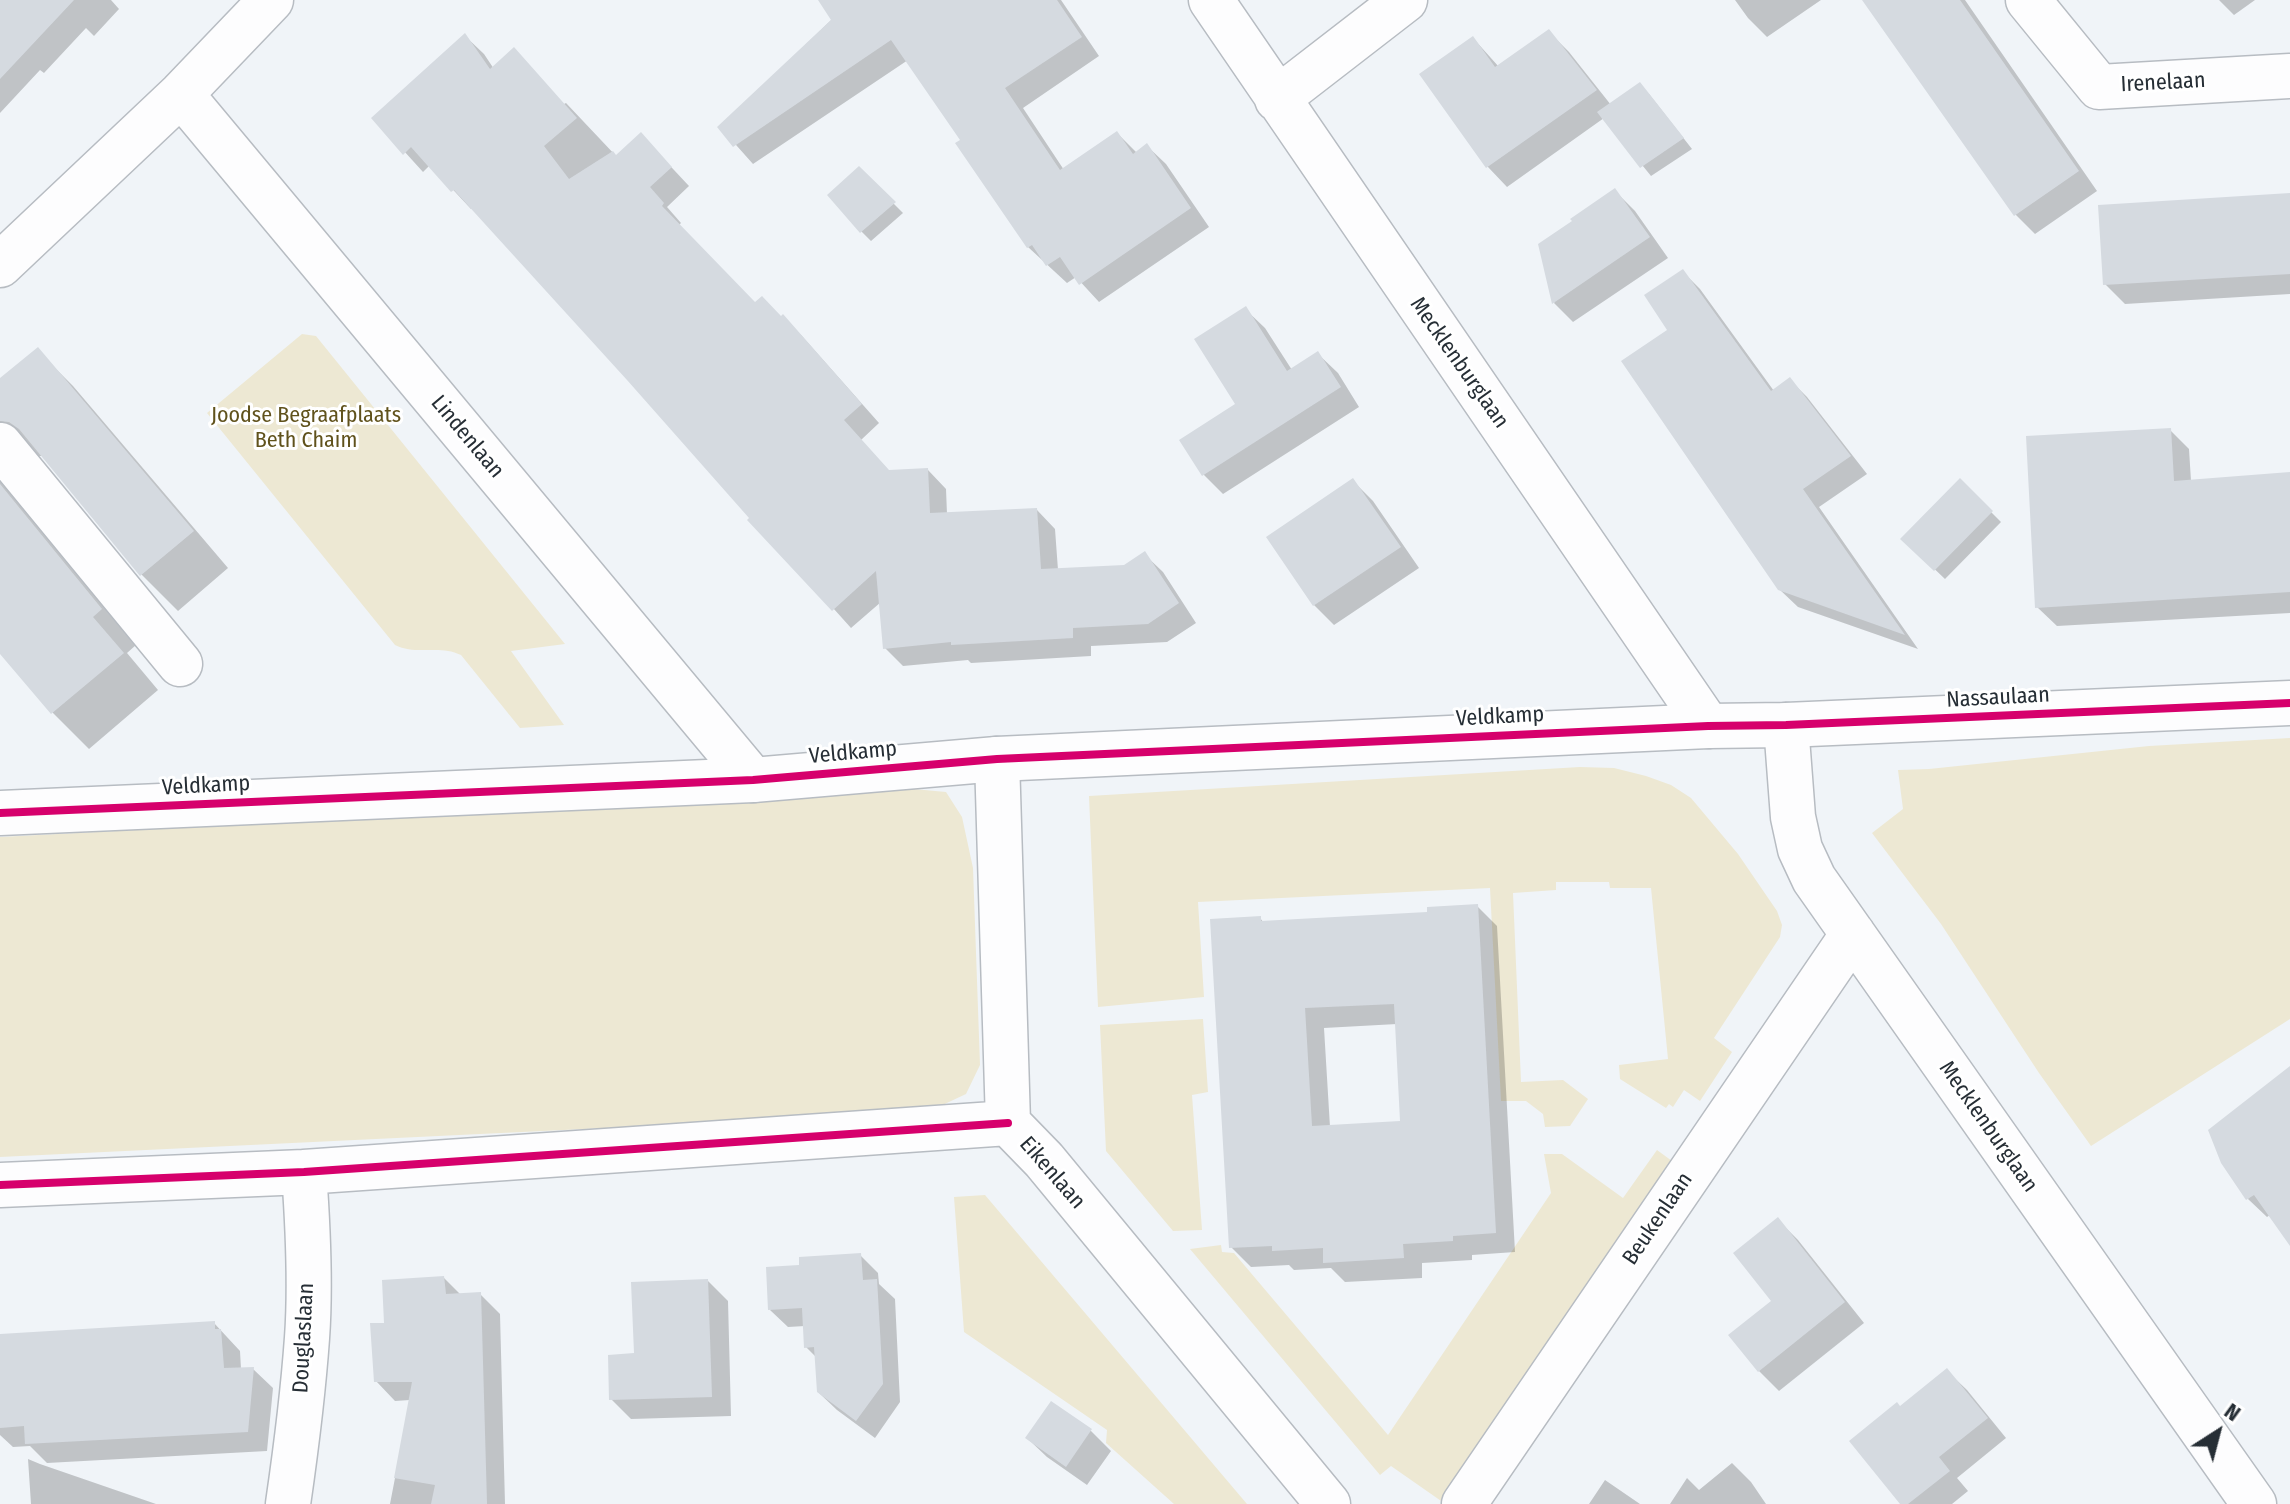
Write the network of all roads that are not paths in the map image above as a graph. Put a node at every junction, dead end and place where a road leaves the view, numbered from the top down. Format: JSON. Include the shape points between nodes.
{"nodes":[{"id":1,"x":271,"y":0,"type":"edge"},
{"id":2,"x":1211,"y":0,"type":"edge"},
{"id":3,"x":1405,"y":0,"type":"edge"},
{"id":4,"x":2028,"y":0,"type":"edge"},
{"id":5,"x":2290,"y":76,"type":"edge"},
{"id":6,"x":181,"y":94,"type":"junction"},
{"id":7,"x":1277,"y":99,"type":"junction"},
{"id":8,"x":0,"y":265,"type":"edge"},
{"id":9,"x":0,"y":445,"type":"edge"},
{"id":10,"x":180,"y":664,"type":"dead end"},
{"id":11,"x":2290,"y":703,"type":"edge"},
{"id":12,"x":1786,"y":725,"type":"junction"},
{"id":13,"x":1708,"y":726,"type":"junction"},
{"id":14,"x":997,"y":759,"type":"junction"},
{"id":15,"x":753,"y":780,"type":"junction"},
{"id":16,"x":0,"y":813,"type":"edge"},
{"id":17,"x":1853,"y":934,"type":"junction"},
{"id":18,"x":1008,"y":1123,"type":"junction"},
{"id":19,"x":304,"y":1172,"type":"junction"},
{"id":20,"x":0,"y":1185,"type":"edge"},
{"id":21,"x":2290,"y":1500,"type":"edge"},
{"id":22,"x":288,"y":1504,"type":"edge"},
{"id":23,"x":1328,"y":1504,"type":"edge"},
{"id":24,"x":1464,"y":1504,"type":"edge"},
{"id":25,"x":2254,"y":1504,"type":"edge"},
{"id":26,"x":2284,"y":1504,"type":"edge"}],
"edges":[{"from":1,"to":6,"type":"street"},
{"from":2,"to":7,"type":"street","name":"Mecklenburglaan"},
{"from":3,"to":7,"type":"street"},
{"from":4,"to":5,"type":"street","name":"Irenelaan","via":[[2099,87]]},
{"from":6,"to":8,"type":"street"},
{"from":6,"to":15,"type":"street","name":"Lindenlaan"},
{"from":7,"to":13,"type":"street","name":"Mecklenburglaan"},
{"from":9,"to":10,"type":"street"},
{"from":11,"to":12,"type":"street","name":"Nassaulaan"},
{"from":12,"to":13,"type":"street","name":"Nassaulaan"},
{"from":12,"to":17,"type":"street","name":"Mecklenburglaan","via":[[1800,849]]},
{"from":13,"to":14,"type":"street","name":"Veldkamp"},
{"from":14,"to":15,"type":"street","name":"Veldkamp"},
{"from":14,"to":18,"type":"street","name":"Eikenlaan"},
{"from":15,"to":16,"type":"street","name":"Veldkamp"},
{"from":17,"to":24,"type":"street","name":"Beukenlaan"},
{"from":17,"to":25,"type":"street","name":"Mecklenburglaan"},
{"from":18,"to":19,"type":"street"},
{"from":18,"to":23,"type":"street","name":"Eikenlaan"},
{"from":19,"to":20,"type":"street"},
{"from":19,"to":22,"type":"street","name":"Douglaslaan","via":[[307,1336]]},
{"from":21,"to":26,"type":"street"}]}
